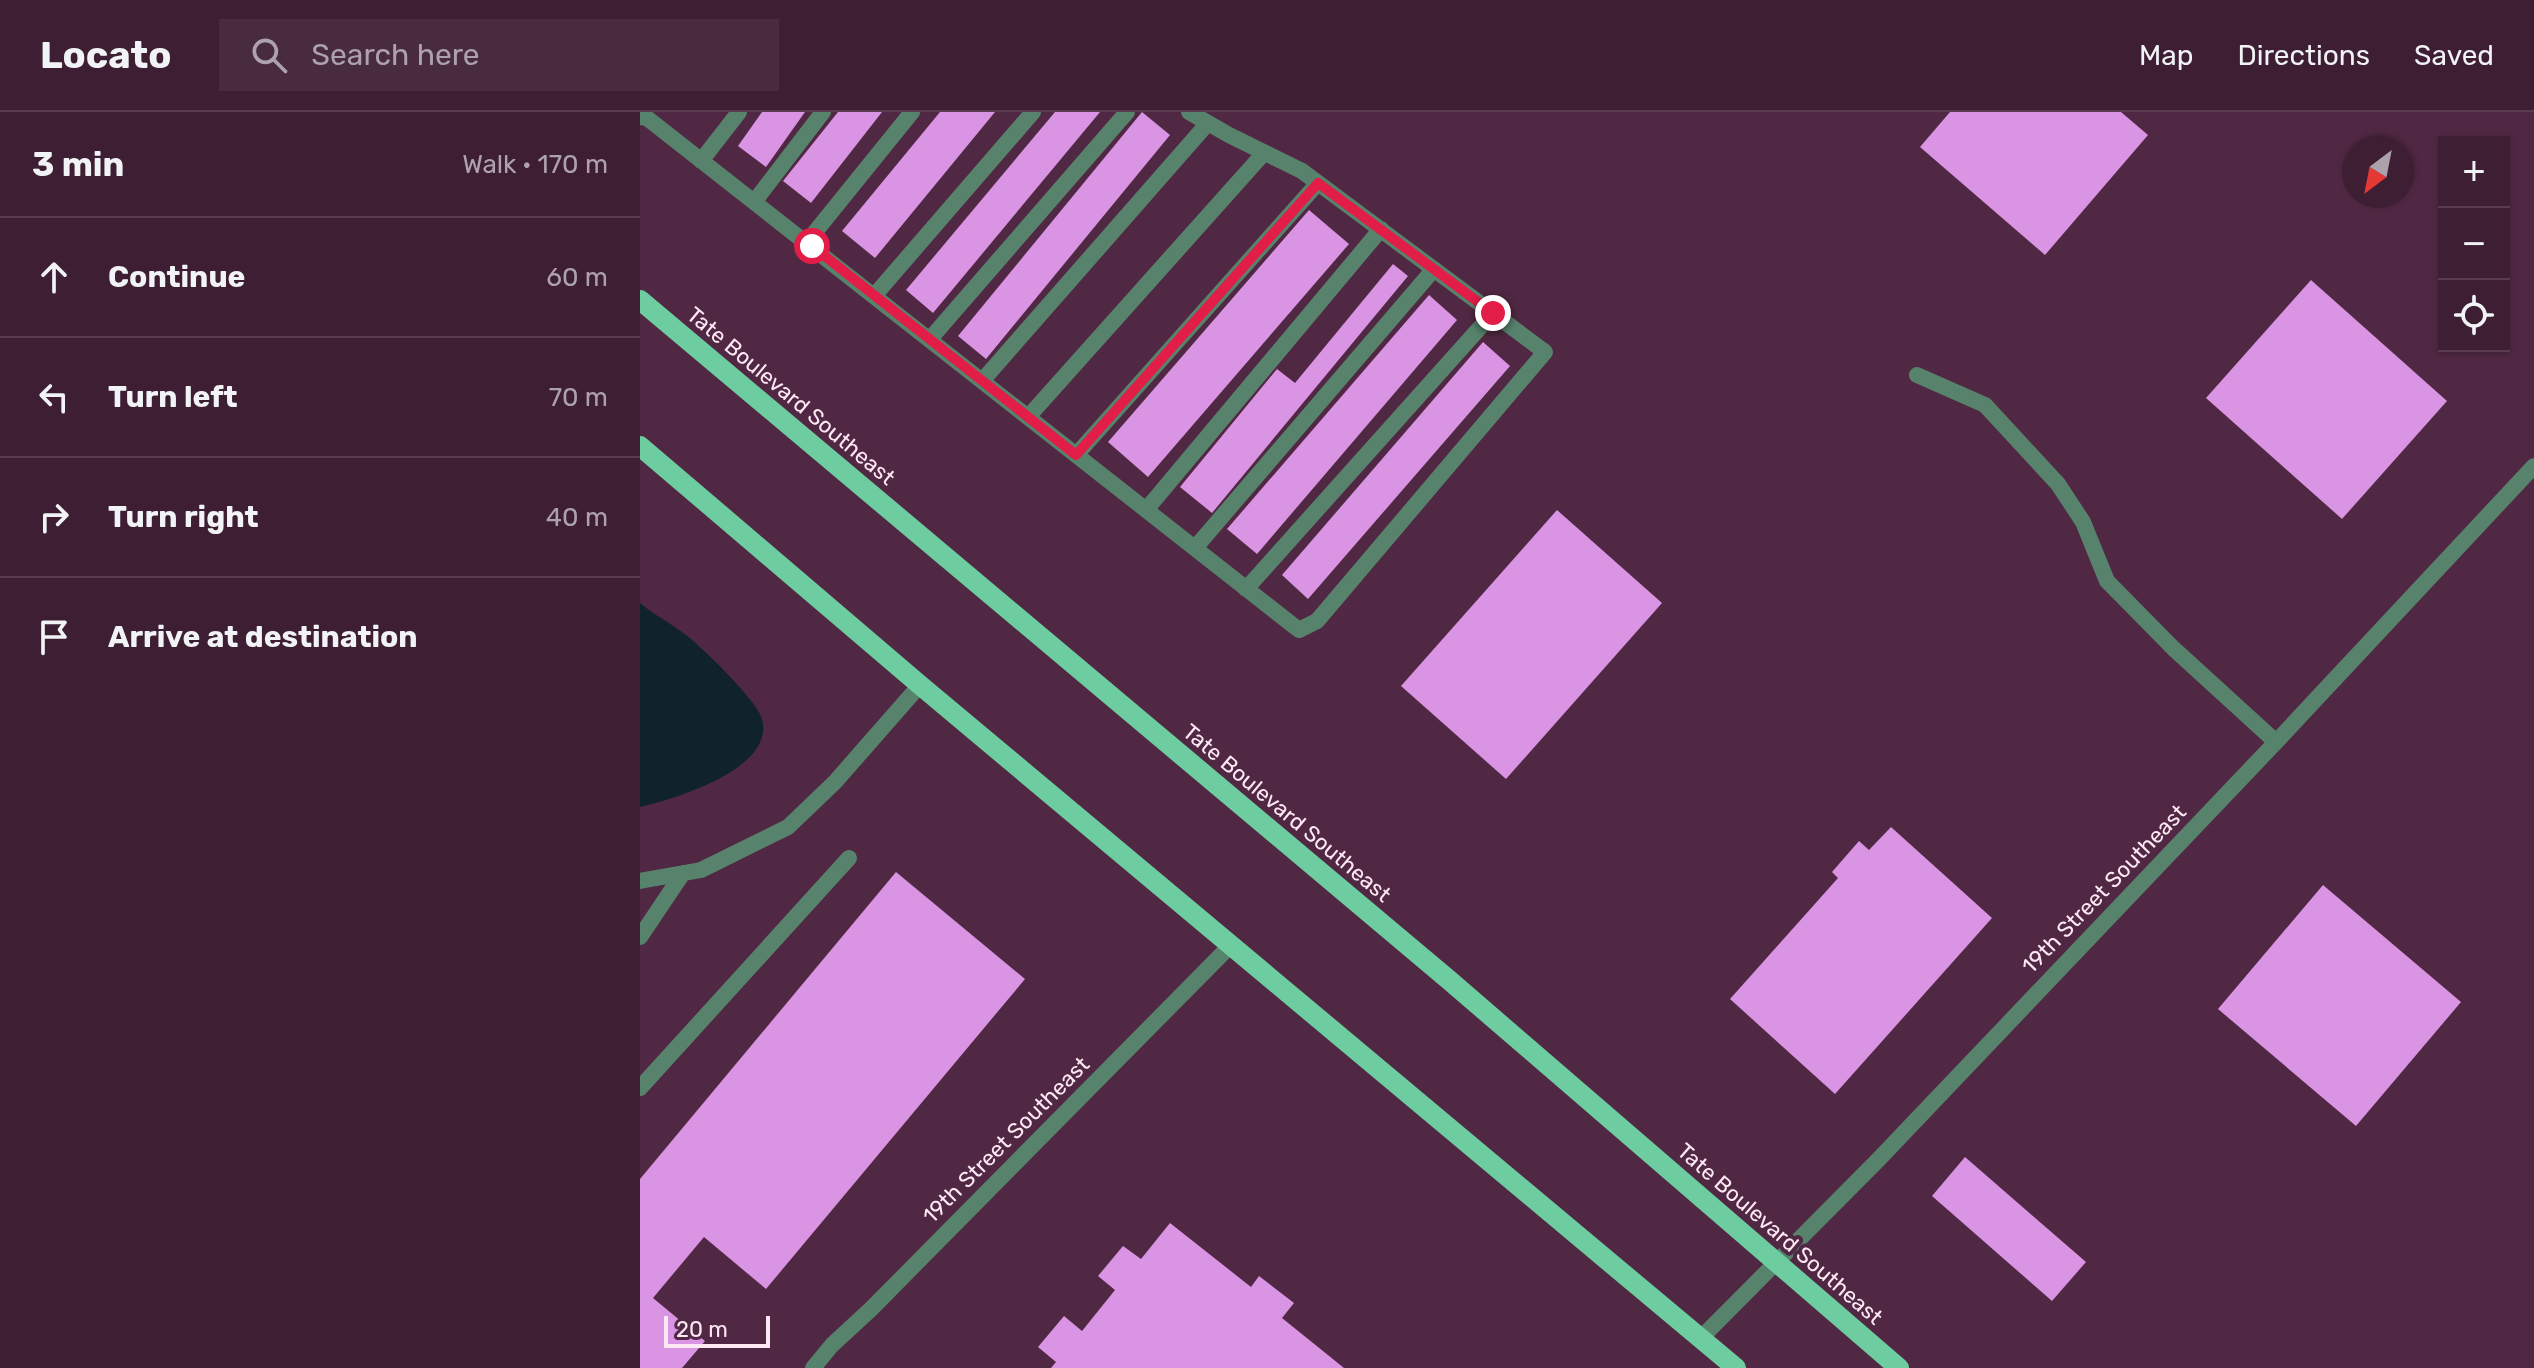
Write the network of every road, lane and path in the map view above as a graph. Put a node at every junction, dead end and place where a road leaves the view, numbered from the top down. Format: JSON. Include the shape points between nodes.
{"nodes":[{"id":1,"x":739,"y":112,"type":"edge"},
{"id":2,"x":823,"y":112,"type":"edge"},
{"id":3,"x":912,"y":112,"type":"edge"},
{"id":4,"x":1033,"y":112,"type":"edge"},
{"id":5,"x":1127,"y":112,"type":"edge"},
{"id":6,"x":1189,"y":112,"type":"edge"},
{"id":7,"x":646,"y":116,"type":"edge"},
{"id":8,"x":1208,"y":123,"type":"junction"},
{"id":9,"x":1264,"y":153,"type":"junction"},
{"id":10,"x":701,"y":161,"type":"junction"},
{"id":11,"x":1318,"y":183,"type":"junction"},
{"id":12,"x":754,"y":202,"type":"junction"},
{"id":13,"x":1381,"y":229,"type":"junction"},
{"id":14,"x":807,"y":242,"type":"junction"},
{"id":15,"x":1434,"y":269,"type":"junction"},
{"id":16,"x":874,"y":296,"type":"junction"},
{"id":17,"x":640,"y":300,"type":"edge"},
{"id":18,"x":1493,"y":313,"type":"junction"},
{"id":19,"x":930,"y":339,"type":"junction"},
{"id":20,"x":1917,"y":375,"type":"dead end"},
{"id":21,"x":982,"y":381,"type":"junction"},
{"id":22,"x":1028,"y":417,"type":"junction"},
{"id":23,"x":640,"y":446,"type":"edge"},
{"id":24,"x":1076,"y":455,"type":"junction"},
{"id":25,"x":2534,"y":466,"type":"edge"},
{"id":26,"x":1146,"y":510,"type":"junction"},
{"id":27,"x":1195,"y":548,"type":"junction"},
{"id":28,"x":1246,"y":589,"type":"junction"},
{"id":29,"x":920,"y":685,"type":"junction"},
{"id":30,"x":2276,"y":742,"type":"junction"},
{"id":31,"x":849,"y":858,"type":"dead end"},
{"id":32,"x":683,"y":873,"type":"junction"},
{"id":33,"x":640,"y":881,"type":"edge"},
{"id":34,"x":640,"y":937,"type":"edge"},
{"id":35,"x":1232,"y":944,"type":"junction"},
{"id":36,"x":640,"y":1088,"type":"edge"},
{"id":37,"x":1775,"y":1261,"type":"junction"},
{"id":38,"x":1701,"y":1338,"type":"junction"},
{"id":39,"x":813,"y":1368,"type":"edge"},
{"id":40,"x":1736,"y":1368,"type":"edge"},
{"id":41,"x":1899,"y":1368,"type":"edge"}],
"edges":[{"from":1,"to":10,"type":"street"},
{"from":2,"to":12,"type":"street"},
{"from":3,"to":14,"type":"street"},
{"from":4,"to":16,"type":"street"},
{"from":5,"to":19,"type":"street"},
{"from":6,"to":8,"type":"street"},
{"from":7,"to":10,"type":"street"},
{"from":8,"to":9,"type":"street"},
{"from":8,"to":21,"type":"street"},
{"from":9,"to":11,"type":"street"},
{"from":9,"to":22,"type":"street"},
{"from":10,"to":12,"type":"street"},
{"from":11,"to":13,"type":"street"},
{"from":11,"to":24,"type":"street"},
{"from":12,"to":14,"type":"street"},
{"from":13,"to":15,"type":"street"},
{"from":13,"to":26,"type":"street"},
{"from":14,"to":16,"type":"street"},
{"from":15,"to":18,"type":"street"},
{"from":15,"to":27,"type":"street"},
{"from":16,"to":19,"type":"street"},
{"from":17,"to":37,"type":"main road","name":"Tate Boulevard Southeast"},
{"from":18,"to":28,"type":"street"},
{"from":18,"to":28,"type":"street","via":[[1545,352],[1317,621],[1299,630]]},
{"from":19,"to":21,"type":"street"},
{"from":20,"to":30,"type":"street","via":[[1985,405],[2058,484],[2083,522],[2107,581]]},
{"from":21,"to":22,"type":"street"},
{"from":22,"to":24,"type":"street"},
{"from":23,"to":29,"type":"main road"},
{"from":24,"to":26,"type":"street"},
{"from":25,"to":30,"type":"street","name":"19th Street Southeast"},
{"from":26,"to":27,"type":"street"},
{"from":27,"to":28,"type":"street"},
{"from":29,"to":32,"type":"street","via":[[788,827],[701,870]]},
{"from":29,"to":35,"type":"main road"},
{"from":30,"to":37,"type":"street","name":"19th Street Southeast"},
{"from":31,"to":36,"type":"street"},
{"from":32,"to":33,"type":"street"},
{"from":32,"to":34,"type":"street"},
{"from":35,"to":38,"type":"main road"},
{"from":35,"to":39,"type":"street","name":"19th Street Southeast"},
{"from":37,"to":38,"type":"street","name":"19th Street Southeast"},
{"from":37,"to":41,"type":"main road","name":"Tate Boulevard Southeast"},
{"from":38,"to":40,"type":"main road"}]}
